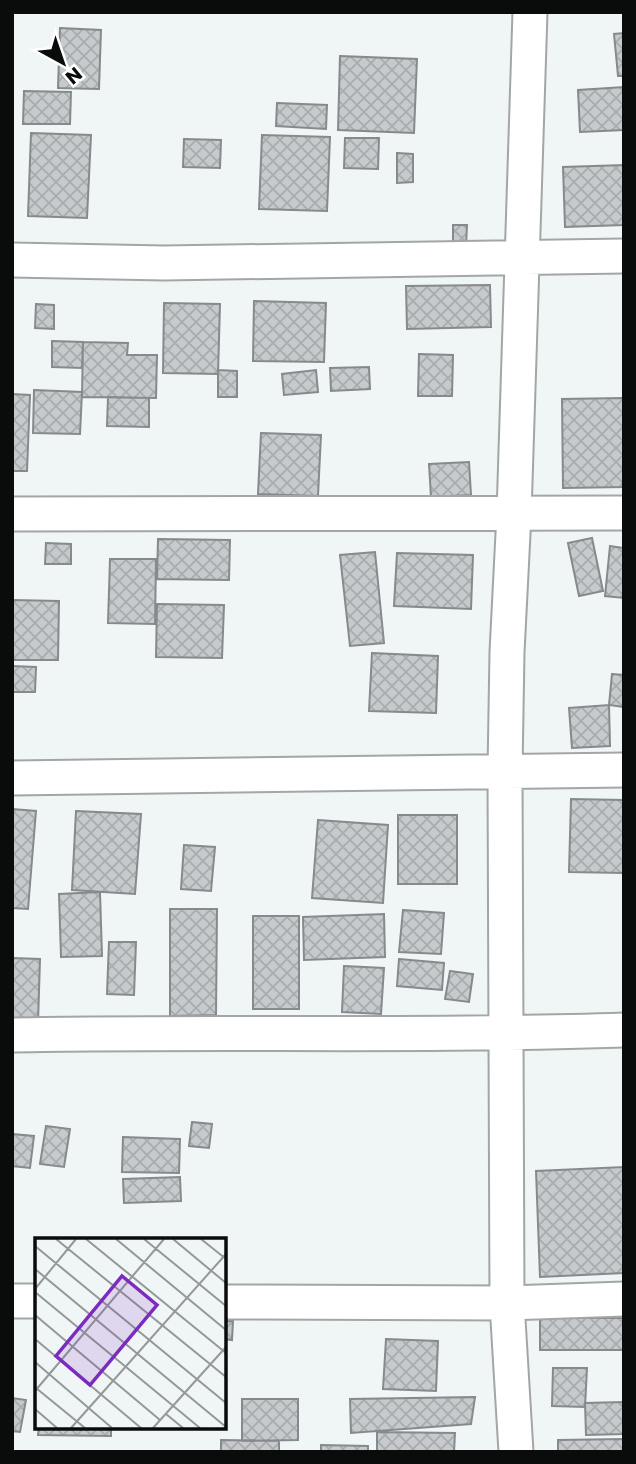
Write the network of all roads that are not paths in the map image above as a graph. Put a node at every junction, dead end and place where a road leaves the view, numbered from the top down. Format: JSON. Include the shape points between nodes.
{"nodes":[{"id":1,"x":530,"y":12,"type":"edge"},
{"id":2,"x":624,"y":256,"type":"edge"},
{"id":3,"x":523,"y":257,"type":"junction"},
{"id":4,"x":12,"y":260,"type":"edge"},
{"id":5,"x":624,"y":513,"type":"edge"},
{"id":6,"x":12,"y":514,"type":"edge"},
{"id":7,"x":514,"y":514,"type":"junction"},
{"id":8,"x":624,"y":770,"type":"edge"},
{"id":9,"x":505,"y":771,"type":"junction"},
{"id":10,"x":12,"y":778,"type":"edge"},
{"id":11,"x":624,"y":1030,"type":"edge"},
{"id":12,"x":506,"y":1034,"type":"junction"},
{"id":13,"x":12,"y":1035,"type":"edge"},
{"id":14,"x":624,"y":1299,"type":"edge"},
{"id":15,"x":12,"y":1301,"type":"edge"},
{"id":16,"x":35,"y":1301,"type":"edge"},
{"id":17,"x":226,"y":1302,"type":"edge"},
{"id":18,"x":508,"y":1303,"type":"junction"},
{"id":19,"x":516,"y":1452,"type":"edge"}],
"edges":[{"from":1,"to":3,"type":"street"},
{"from":2,"to":3,"type":"street"},
{"from":3,"to":4,"type":"street","via":[[164,263]]},
{"from":3,"to":7,"type":"street"},
{"from":5,"to":7,"type":"street"},
{"from":6,"to":7,"type":"street"},
{"from":7,"to":9,"type":"street"},
{"from":8,"to":9,"type":"street"},
{"from":9,"to":10,"type":"street"},
{"from":9,"to":12,"type":"street"},
{"from":11,"to":12,"type":"street"},
{"from":12,"to":13,"type":"street"},
{"from":12,"to":18,"type":"street"},
{"from":14,"to":18,"type":"street"},
{"from":15,"to":16,"type":"street"},
{"from":17,"to":18,"type":"street"},
{"from":18,"to":19,"type":"street"}]}
